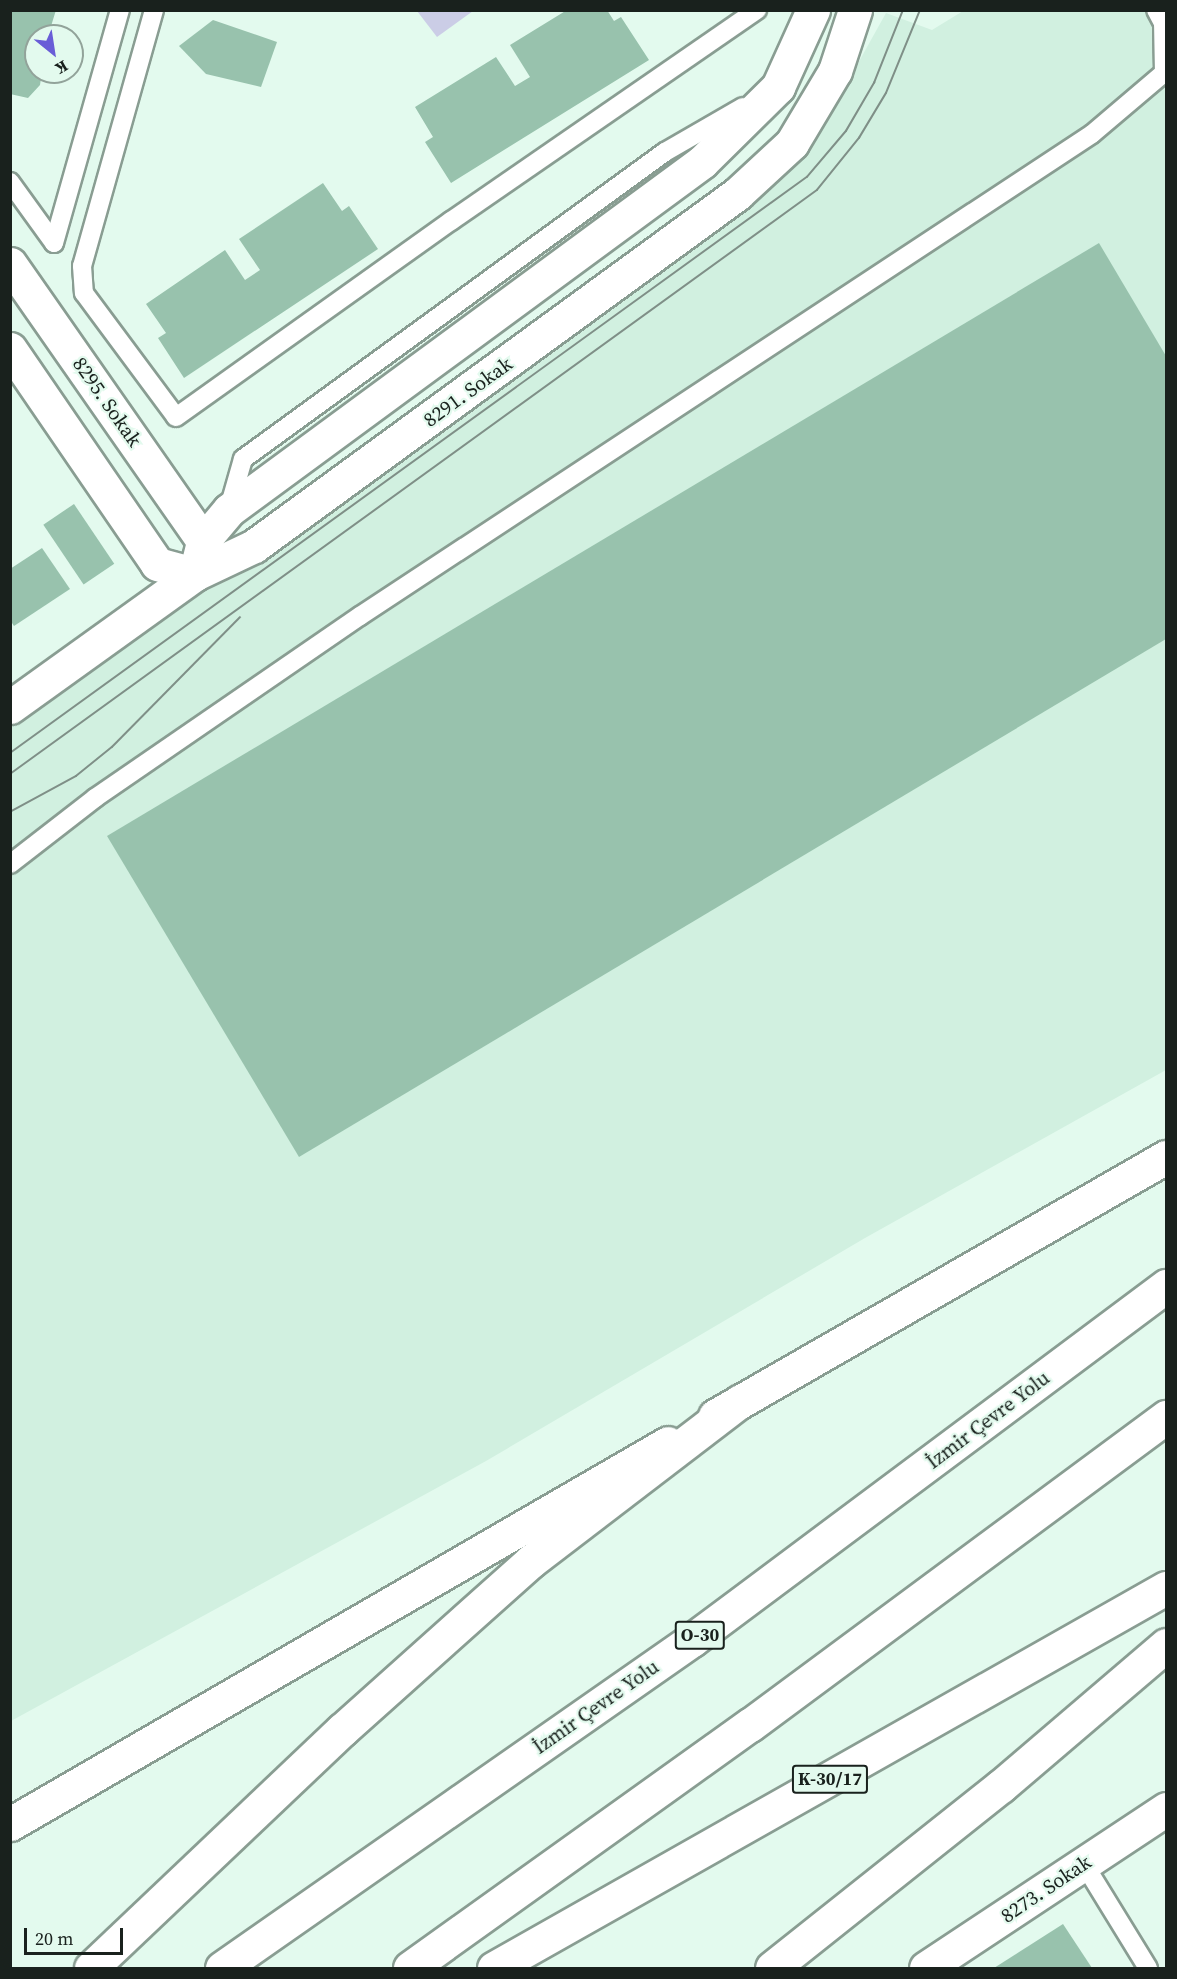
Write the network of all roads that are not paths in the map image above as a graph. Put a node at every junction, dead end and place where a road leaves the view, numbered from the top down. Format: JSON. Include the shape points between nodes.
{"nodes":[{"id":1,"x":120,"y":10,"type":"edge"},
{"id":2,"x":154,"y":10,"type":"edge"},
{"id":3,"x":757,"y":10,"type":"edge"},
{"id":4,"x":813,"y":10,"type":"edge"},
{"id":5,"x":855,"y":10,"type":"edge"},
{"id":6,"x":1156,"y":10,"type":"edge"},
{"id":7,"x":10,"y":182,"type":"edge"},
{"id":8,"x":10,"y":264,"type":"edge"},
{"id":9,"x":10,"y":349,"type":"edge"},
{"id":10,"x":203,"y":541,"type":"junction"},
{"id":11,"x":195,"y":574,"type":"junction"},
{"id":12,"x":10,"y":707,"type":"edge"},
{"id":13,"x":10,"y":864,"type":"edge"},
{"id":14,"x":1167,"y":1157,"type":"edge"},
{"id":15,"x":1167,"y":1286,"type":"edge"},
{"id":16,"x":740,"y":1401,"type":"junction"},
{"id":17,"x":1167,"y":1417,"type":"edge"},
{"id":18,"x":1167,"y":1588,"type":"edge"},
{"id":19,"x":1167,"y":1645,"type":"edge"},
{"id":20,"x":1167,"y":1809,"type":"edge"},
{"id":21,"x":10,"y":1824,"type":"edge"},
{"id":22,"x":1084,"y":1864,"type":"junction"},
{"id":23,"x":91,"y":1968,"type":"edge"},
{"id":24,"x":222,"y":1968,"type":"edge"},
{"id":25,"x":410,"y":1968,"type":"edge"},
{"id":26,"x":494,"y":1968,"type":"edge"},
{"id":27,"x":772,"y":1968,"type":"edge"},
{"id":28,"x":926,"y":1968,"type":"edge"},
{"id":29,"x":1148,"y":1968,"type":"edge"}],
"edges":[{"from":1,"to":7,"type":"lane","via":[[54,243]]},
{"from":2,"to":3,"type":"lane","via":[[82,266],[84,292],[176,417]]},
{"from":4,"to":10,"type":"main road","via":[[778,87],[702,162],[229,510]]},
{"from":5,"to":11,"type":"main road","name":"8291. Sokak","via":[[835,71],[792,143],[736,194],[254,546]]},
{"from":6,"to":13,"type":"lane","via":[[1163,23],[1164,73],[1092,134],[350,622],[95,798]]},
{"from":8,"to":10,"type":"main road","name":"8295. Sokak"},
{"from":9,"to":11,"type":"main road","via":[[157,564]]},
{"from":10,"to":11,"type":"main road"},
{"from":11,"to":12,"type":"main road","name":"8291. Sokak"},
{"from":14,"to":16,"type":"main road"},
{"from":15,"to":24,"type":"main road","name":"İzmir Çevre Yolu","number":"O-30","via":[[692,1641]]},
{"from":16,"to":21,"type":"main road"},
{"from":16,"to":23,"type":"main road","via":[[531,1561],[342,1730]]},
{"from":17,"to":25,"type":"main road","via":[[750,1725]]},
{"from":18,"to":26,"type":"main road","number":"K-30/17"},
{"from":19,"to":27,"type":"main road","via":[[1000,1786]]},
{"from":20,"to":22,"type":"main road","name":"8273. Sokak"},
{"from":22,"to":28,"type":"main road","name":"8273. Sokak"},
{"from":22,"to":29,"type":"lane"}]}
